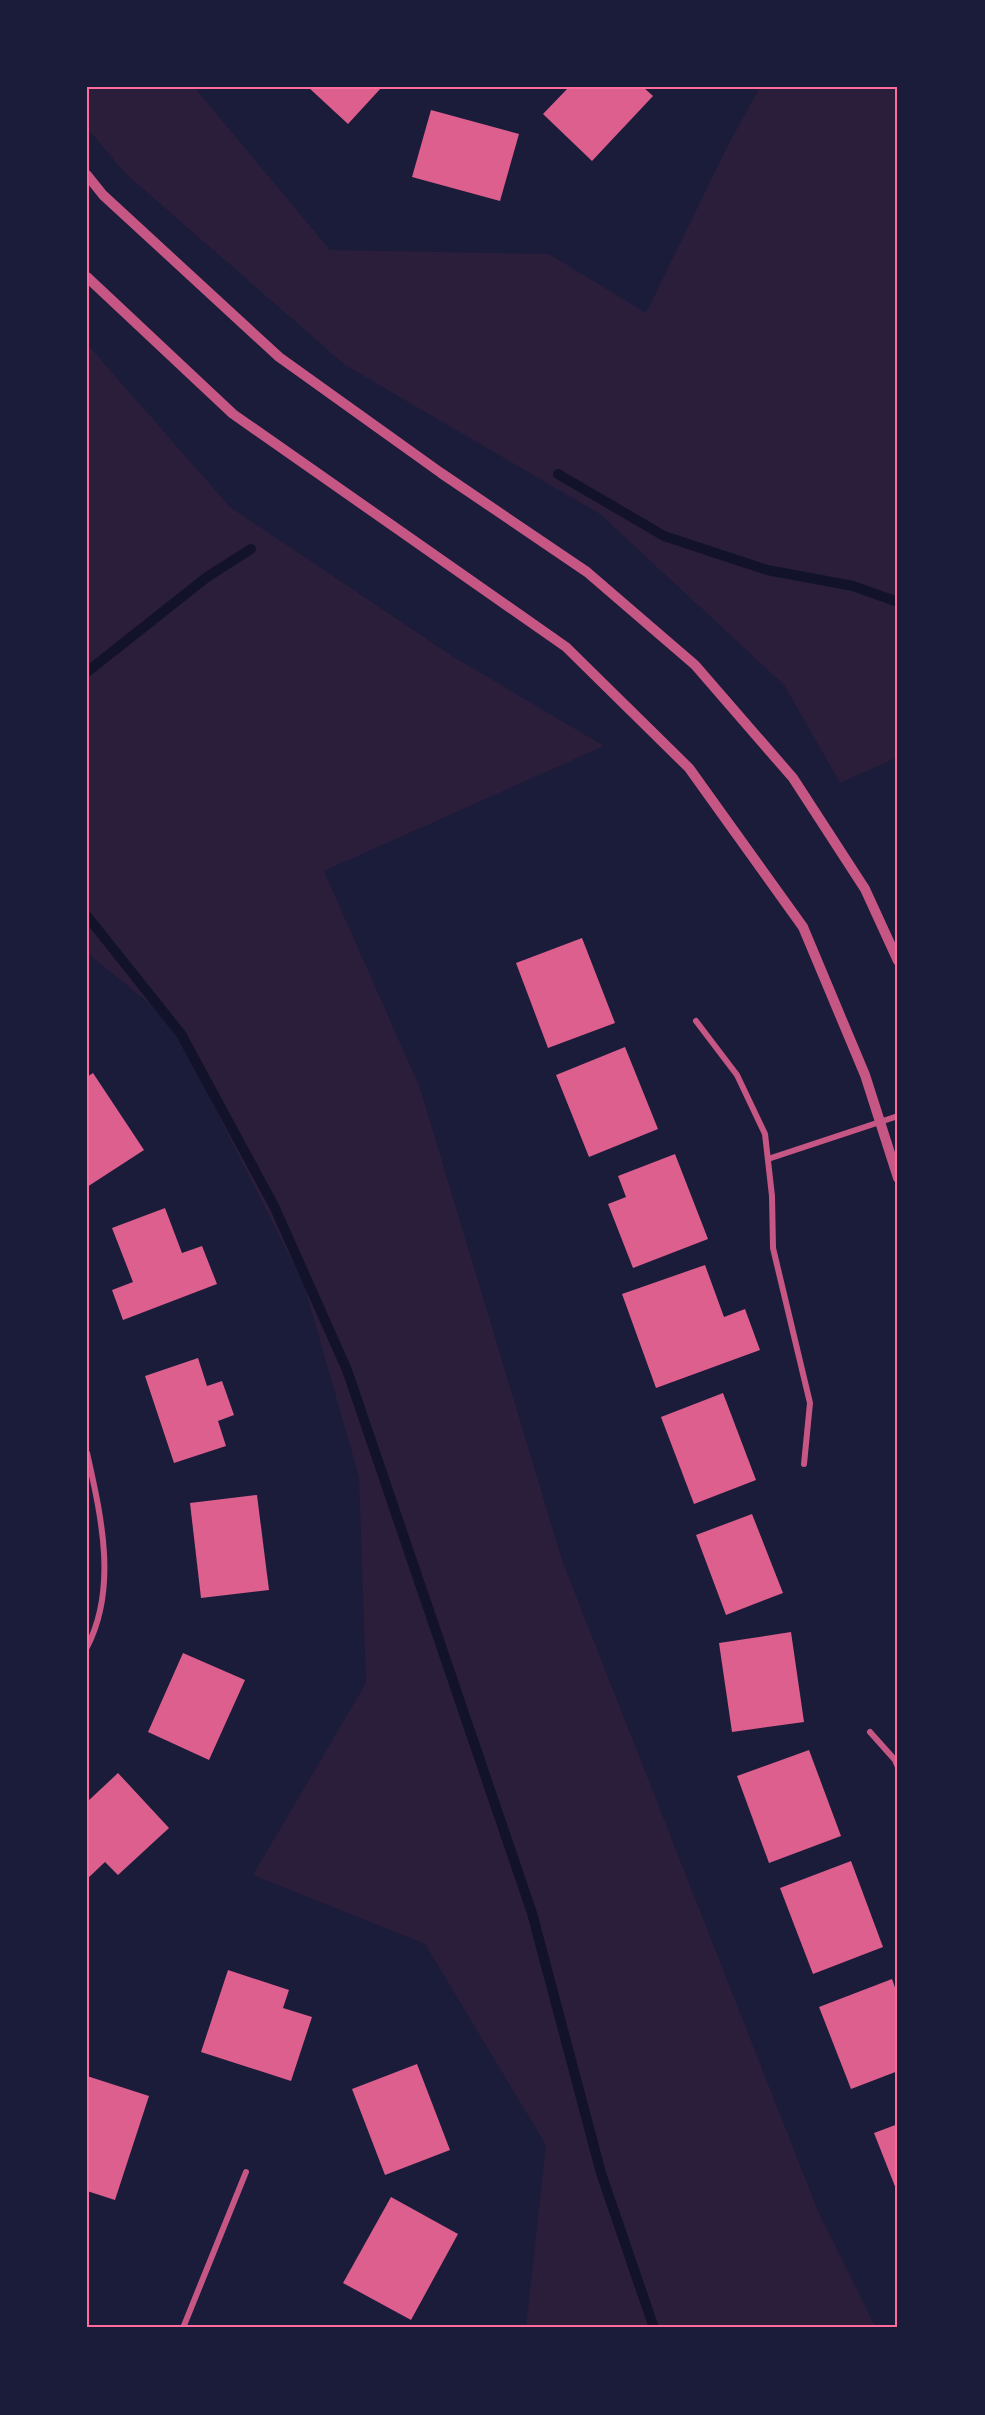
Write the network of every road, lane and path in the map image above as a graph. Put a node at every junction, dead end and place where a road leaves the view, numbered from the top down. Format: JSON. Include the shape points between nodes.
{"nodes":[{"id":1,"x":87,"y":176,"type":"edge"},
{"id":2,"x":87,"y":277,"type":"edge"},
{"id":3,"x":898,"y":961,"type":"edge"},
{"id":4,"x":696,"y":1021,"type":"dead end"},
{"id":5,"x":898,"y":1116,"type":"edge"},
{"id":6,"x":880,"y":1122,"type":"junction"},
{"id":7,"x":768,"y":1159,"type":"junction"},
{"id":8,"x":898,"y":1178,"type":"edge"},
{"id":9,"x":87,"y":1454,"type":"edge"},
{"id":10,"x":804,"y":1464,"type":"dead end"},
{"id":11,"x":87,"y":1647,"type":"edge"},
{"id":12,"x":870,"y":1732,"type":"dead end"},
{"id":13,"x":898,"y":1767,"type":"edge"},
{"id":14,"x":246,"y":2172,"type":"dead end"},
{"id":15,"x":183,"y":2328,"type":"edge"}],
"edges":[{"from":1,"to":3,"type":"street","via":[[279,357],[441,474],[587,572],[695,665],[793,778],[865,889]]},
{"from":2,"to":6,"type":"street","via":[[233,414],[566,647],[689,768],[803,927],[865,1075]]},
{"from":4,"to":7,"type":"street","via":[[737,1075],[765,1134]]},
{"from":5,"to":6,"type":"street"},
{"from":6,"to":7,"type":"street"},
{"from":6,"to":8,"type":"street"},
{"from":7,"to":10,"type":"street","via":[[773,1248],[810,1403]]},
{"from":9,"to":11,"type":"street","via":[[101,1519],[105,1587]]},
{"from":12,"to":13,"type":"street"},
{"from":14,"to":15,"type":"street"}]}
